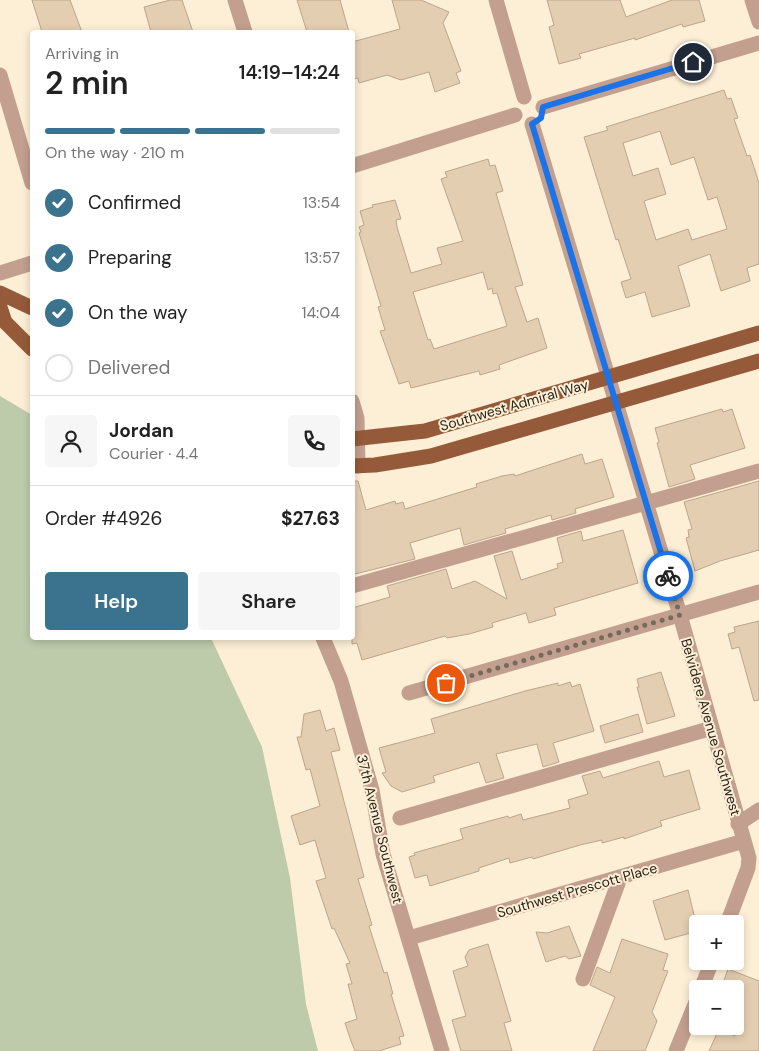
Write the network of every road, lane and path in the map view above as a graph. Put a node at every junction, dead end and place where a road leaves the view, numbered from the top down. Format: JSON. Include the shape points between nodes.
{"nodes":[{"id":1,"x":235,"y":0,"type":"edge"},
{"id":2,"x":496,"y":0,"type":"edge"},
{"id":3,"x":752,"y":0,"type":"edge"},
{"id":4,"x":759,"y":22,"type":"edge"},
{"id":5,"x":244,"y":30,"type":"edge"},
{"id":6,"x":759,"y":43,"type":"edge"},
{"id":7,"x":0,"y":75,"type":"edge"},
{"id":8,"x":524,"y":96,"type":"junction"},
{"id":9,"x":543,"y":107,"type":"junction"},
{"id":10,"x":515,"y":115,"type":"junction"},
{"id":11,"x":532,"y":124,"type":"junction"},
{"id":12,"x":355,"y":165,"type":"edge"},
{"id":13,"x":30,"y":177,"type":"edge"},
{"id":14,"x":30,"y":264,"type":"edge"},
{"id":15,"x":0,"y":273,"type":"edge"},
{"id":16,"x":0,"y":293,"type":"edge"},
{"id":17,"x":0,"y":307,"type":"edge"},
{"id":18,"x":30,"y":307,"type":"edge"},
{"id":19,"x":759,"y":333,"type":"edge"},
{"id":20,"x":30,"y":347,"type":"edge"},
{"id":21,"x":759,"y":361,"type":"edge"},
{"id":22,"x":609,"y":377,"type":"junction"},
{"id":23,"x":616,"y":402,"type":"junction"},
{"id":24,"x":355,"y":410,"type":"edge"},
{"id":25,"x":355,"y":439,"type":"edge"},
{"id":26,"x":355,"y":466,"type":"edge"},
{"id":27,"x":759,"y":471,"type":"edge"},
{"id":28,"x":646,"y":502,"type":"junction"},
{"id":29,"x":355,"y":585,"type":"edge"},
{"id":30,"x":759,"y":592,"type":"edge"},
{"id":31,"x":680,"y":615,"type":"junction"},
{"id":32,"x":324,"y":640,"type":"edge"},
{"id":33,"x":409,"y":693,"type":"dead end"},
{"id":34,"x":712,"y":728,"type":"junction"},
{"id":35,"x":759,"y":810,"type":"edge"},
{"id":36,"x":400,"y":818,"type":"dead end"},
{"id":37,"x":738,"y":824,"type":"junction"},
{"id":38,"x":744,"y":841,"type":"junction"},
{"id":39,"x":754,"y":860,"type":"edge"},
{"id":40,"x":620,"y":878,"type":"junction"},
{"id":41,"x":730,"y":915,"type":"edge"},
{"id":42,"x":409,"y":938,"type":"junction"},
{"id":43,"x":583,"y":979,"type":"dead end"},
{"id":44,"x":689,"y":1019,"type":"edge"},
{"id":45,"x":442,"y":1051,"type":"edge"},
{"id":46,"x":676,"y":1051,"type":"edge"}],
"edges":[{"from":1,"to":5,"type":"street"},
{"from":2,"to":8,"type":"street"},
{"from":3,"to":4,"type":"street"},
{"from":6,"to":9,"type":"street"},
{"from":7,"to":13,"type":"street"},
{"from":8,"to":9,"type":"street","via":[[536,98]]},
{"from":8,"to":10,"type":"street","via":[[516,103]]},
{"from":9,"to":11,"type":"street","via":[[541,118]]},
{"from":10,"to":11,"type":"street","via":[[521,123]]},
{"from":10,"to":12,"type":"street"},
{"from":11,"to":22,"type":"street","name":"Belvidere Avenue Southwest"},
{"from":14,"to":15,"type":"street"},
{"from":16,"to":18,"type":"main road"},
{"from":17,"to":20,"type":"main road","via":[[5,322]]},
{"from":19,"to":22,"type":"main road","name":"Southwest Admiral Way"},
{"from":21,"to":23,"type":"main road","name":"Southwest Admiral Way"},
{"from":22,"to":23,"type":"street","name":"Belvidere Avenue Southwest"},
{"from":22,"to":25,"type":"main road","name":"Southwest Admiral Way","via":[[425,431]]},
{"from":23,"to":26,"type":"main road","name":"Southwest Admiral Way","via":[[432,456]]},
{"from":23,"to":28,"type":"street","name":"Belvidere Avenue Southwest"},
{"from":24,"to":25,"type":"street","via":[[358,418]]},
{"from":25,"to":26,"type":"street"},
{"from":27,"to":28,"type":"street"},
{"from":28,"to":29,"type":"street"},
{"from":28,"to":31,"type":"street","name":"Belvidere Avenue Southwest"},
{"from":30,"to":31,"type":"street"},
{"from":31,"to":33,"type":"street"},
{"from":31,"to":34,"type":"street","name":"Belvidere Avenue Southwest"},
{"from":32,"to":42,"type":"street","name":"37th Avenue Southwest","via":[[341,681],[372,790],[383,854]]},
{"from":34,"to":36,"type":"street"},
{"from":34,"to":37,"type":"street","name":"Belvidere Avenue Southwest"},
{"from":35,"to":37,"type":"street"},
{"from":37,"to":38,"type":"street","name":"Belvidere Avenue Southwest"},
{"from":38,"to":39,"type":"street","name":"Belvidere Avenue Southwest"},
{"from":38,"to":40,"type":"street","name":"Southwest Prescott Place"},
{"from":39,"to":41,"type":"street"},
{"from":40,"to":42,"type":"street","name":"Southwest Prescott Place"},
{"from":40,"to":43,"type":"street"},
{"from":42,"to":45,"type":"street","name":"37th Avenue Southwest"},
{"from":44,"to":46,"type":"street"}]}
